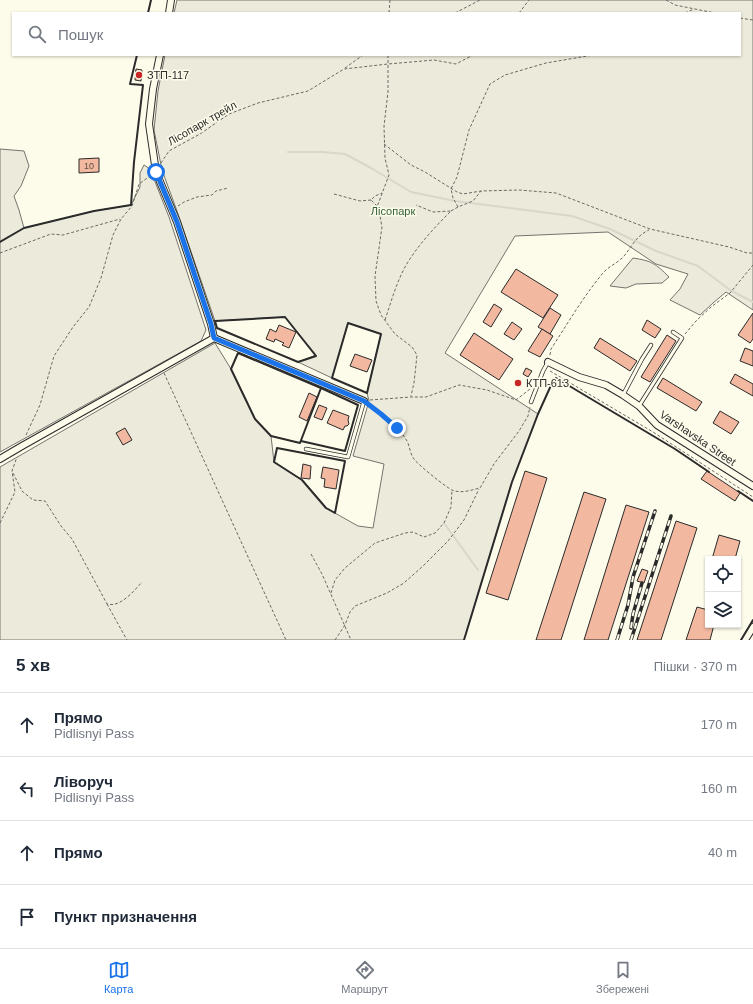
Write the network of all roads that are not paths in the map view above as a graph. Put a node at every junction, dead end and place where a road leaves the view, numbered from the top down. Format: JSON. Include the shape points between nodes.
{"nodes":[{"id":1,"x":171,"y":0,"type":"edge"},
{"id":2,"x":169,"y":12,"type":"edge"},
{"id":3,"x":160,"y":56,"type":"edge"},
{"id":4,"x":673,"y":332,"type":"dead end"},
{"id":5,"x":214,"y":338,"type":"junction"},
{"id":6,"x":651,"y":345,"type":"dead end"},
{"id":7,"x":548,"y":362,"type":"joint"},
{"id":8,"x":623,"y":395,"type":"junction"},
{"id":9,"x":364,"y":401,"type":"joint"},
{"id":10,"x":531,"y":402,"type":"road end"},
{"id":11,"x":639,"y":406,"type":"junction"},
{"id":12,"x":306,"y":449,"type":"dead end"},
{"id":13,"x":0,"y":459,"type":"edge"},
{"id":14,"x":753,"y":486,"type":"edge"},
{"id":15,"x":753,"y":627,"type":"edge"},
{"id":16,"x":745,"y":640,"type":"edge"}],
"edges":[{"from":1,"to":2,"type":"street"},
{"from":3,"to":5,"type":"street","via":[[149,124],[156,172],[177,222]]},
{"from":4,"to":11,"type":"lane","via":[[682,338]]},
{"from":5,"to":9,"type":"street"},
{"from":5,"to":13,"type":"street"},
{"from":6,"to":8,"type":"lane"},
{"from":7,"to":8,"type":"street","name":"Varshavska Street","via":[[579,378],[606,385]]},
{"from":7,"to":10,"type":"lane"},
{"from":8,"to":11,"type":"street","name":"Varshavska Street"},
{"from":9,"to":12,"type":"lane","via":[[348,457]]},
{"from":11,"to":14,"type":"street","name":"Varshavska Street","via":[[657,425]]},
{"from":15,"to":16,"type":"street"}]}
